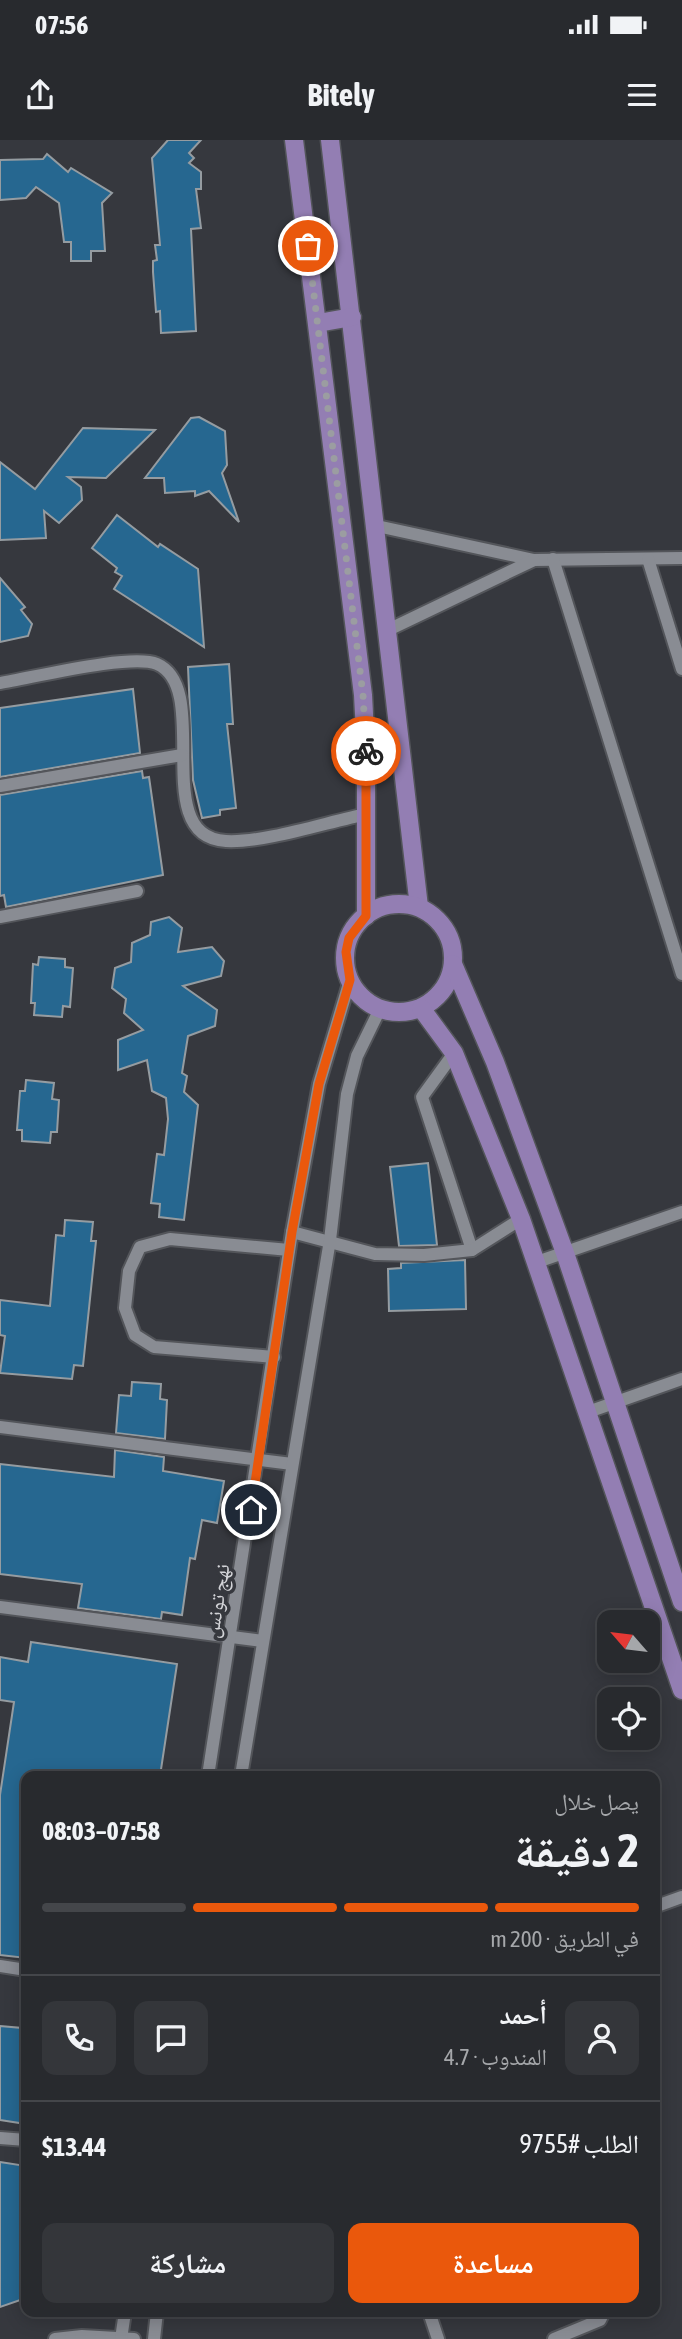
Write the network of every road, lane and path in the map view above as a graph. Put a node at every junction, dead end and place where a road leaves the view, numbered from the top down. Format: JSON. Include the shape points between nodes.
{"nodes":[{"id":1,"x":294,"y":140,"type":"edge"},
{"id":2,"x":330,"y":140,"type":"edge"},
{"id":3,"x":352,"y":317,"type":"junction"},
{"id":4,"x":318,"y":323,"type":"junction"},
{"id":5,"x":377,"y":526,"type":"junction"},
{"id":6,"x":682,"y":558,"type":"edge"},
{"id":7,"x":553,"y":559,"type":"junction"},
{"id":8,"x":648,"y":559,"type":"junction"},
{"id":9,"x":534,"y":560,"type":"junction"},
{"id":10,"x":388,"y":630,"type":"junction"},
{"id":11,"x":682,"y":669,"type":"edge"},
{"id":12,"x":0,"y":683,"type":"edge"},
{"id":13,"x":182,"y":755,"type":"junction"},
{"id":14,"x":0,"y":786,"type":"edge"},
{"id":15,"x":367,"y":814,"type":"junction"},
{"id":16,"x":138,"y":891,"type":"dead end"},
{"id":17,"x":419,"y":908,"type":"junction"},
{"id":18,"x":366,"y":916,"type":"junction"},
{"id":19,"x":0,"y":917,"type":"edge"},
{"id":20,"x":453,"y":964,"type":"junction"},
{"id":21,"x":682,"y":974,"type":"edge"},
{"id":22,"x":350,"y":980,"type":"junction"},
{"id":23,"x":421,"y":1008,"type":"junction"},
{"id":24,"x":380,"y":1009,"type":"junction"},
{"id":25,"x":454,"y":1054,"type":"junction"},
{"id":26,"x":682,"y":1212,"type":"edge"},
{"id":27,"x":521,"y":1219,"type":"junction"},
{"id":28,"x":292,"y":1232,"type":"junction"},
{"id":29,"x":330,"y":1240,"type":"junction"},
{"id":30,"x":289,"y":1250,"type":"junction"},
{"id":31,"x":472,"y":1250,"type":"junction"},
{"id":32,"x":565,"y":1253,"type":"junction"},
{"id":33,"x":537,"y":1262,"type":"junction"},
{"id":34,"x":274,"y":1357,"type":"junction"},
{"id":35,"x":682,"y":1380,"type":"edge"},
{"id":36,"x":617,"y":1404,"type":"junction"},
{"id":37,"x":588,"y":1412,"type":"junction"},
{"id":38,"x":0,"y":1427,"type":"edge"},
{"id":39,"x":259,"y":1460,"type":"junction"},
{"id":40,"x":292,"y":1464,"type":"junction"},
{"id":41,"x":682,"y":1602,"type":"edge"},
{"id":42,"x":0,"y":1606,"type":"edge"},
{"id":43,"x":231,"y":1636,"type":"junction"},
{"id":44,"x":263,"y":1641,"type":"junction"},
{"id":45,"x":682,"y":1690,"type":"edge"},
{"id":46,"x":209,"y":1771,"type":"edge"},
{"id":47,"x":242,"y":1771,"type":"edge"},
{"id":48,"x":682,"y":1897,"type":"edge"},
{"id":49,"x":660,"y":1905,"type":"edge"},
{"id":50,"x":0,"y":1966,"type":"edge"},
{"id":51,"x":21,"y":1969,"type":"edge"},
{"id":52,"x":0,"y":2138,"type":"edge"},
{"id":53,"x":21,"y":2140,"type":"edge"},
{"id":54,"x":125,"y":2317,"type":"edge"},
{"id":55,"x":157,"y":2317,"type":"edge"},
{"id":56,"x":431,"y":2317,"type":"edge"},
{"id":57,"x":602,"y":2317,"type":"edge"},
{"id":58,"x":125,"y":2338,"type":"edge"},
{"id":59,"x":55,"y":2339,"type":"edge"},
{"id":60,"x":154,"y":2339,"type":"edge"},
{"id":61,"x":438,"y":2339,"type":"edge"},
{"id":62,"x":554,"y":2339,"type":"edge"}],
"edges":[{"from":1,"to":4,"type":"main road"},
{"from":2,"to":3,"type":"main road"},
{"from":3,"to":4,"type":"main road"},
{"from":3,"to":5,"type":"main road"},
{"from":4,"to":15,"type":"main road","via":[[363,695]]},
{"from":5,"to":9,"type":"street"},
{"from":5,"to":10,"type":"main road"},
{"from":6,"to":8,"type":"street"},
{"from":7,"to":8,"type":"street"},
{"from":7,"to":9,"type":"street"},
{"from":7,"to":21,"type":"street"},
{"from":8,"to":11,"type":"street"},
{"from":9,"to":10,"type":"street"},
{"from":10,"to":17,"type":"main road"},
{"from":12,"to":13,"type":"street","via":[[133,661],[157,664],[171,675],[181,697]]},
{"from":13,"to":14,"type":"street"},
{"from":13,"to":15,"type":"street","via":[[190,818],[198,829],[224,841]]},
{"from":15,"to":18,"type":"main road"},
{"from":16,"to":19,"type":"street"},
{"from":17,"to":18,"type":"main road","via":[[391,905]]},
{"from":17,"to":20,"type":"main road","via":[[442,924],[449,936]]},
{"from":18,"to":22,"type":"main road","via":[[356,926],[346,952]]},
{"from":20,"to":23,"type":"main road","via":[[443,990]]},
{"from":20,"to":32,"type":"main road","via":[[495,1062]]},
{"from":22,"to":24,"type":"main road","via":[[357,992]]},
{"from":22,"to":28,"type":"street","name":"نهج تونس","via":[[319,1084]]},
{"from":23,"to":24,"type":"main road"},
{"from":23,"to":25,"type":"main road"},
{"from":24,"to":29,"type":"street","via":[[357,1056],[347,1094]]},
{"from":25,"to":27,"type":"main road"},
{"from":25,"to":31,"type":"street","via":[[422,1097]]},
{"from":26,"to":32,"type":"street"},
{"from":27,"to":31,"type":"street"},
{"from":27,"to":33,"type":"main road"},
{"from":28,"to":29,"type":"street"},
{"from":28,"to":30,"type":"street","name":"نهج تونس"},
{"from":29,"to":31,"type":"street","via":[[398,1257]]},
{"from":29,"to":40,"type":"street"},
{"from":30,"to":34,"type":"street","name":"نهج تونس"},
{"from":30,"to":34,"type":"street","via":[[170,1238],[140,1248],[129,1272],[125,1308],[135,1335],[154,1347]]},
{"from":32,"to":33,"type":"street"},
{"from":32,"to":36,"type":"main road"},
{"from":33,"to":37,"type":"main road"},
{"from":34,"to":39,"type":"street","name":"نهج تونس"},
{"from":35,"to":36,"type":"street"},
{"from":36,"to":37,"type":"street"},
{"from":36,"to":41,"type":"main road"},
{"from":37,"to":45,"type":"main road"},
{"from":38,"to":39,"type":"street"},
{"from":39,"to":40,"type":"street"},
{"from":39,"to":43,"type":"street","name":"نهج تونس"},
{"from":40,"to":44,"type":"street"},
{"from":42,"to":43,"type":"street"},
{"from":43,"to":44,"type":"street"},
{"from":43,"to":46,"type":"street","name":"نهج تونس"},
{"from":44,"to":47,"type":"street"},
{"from":48,"to":49,"type":"street"},
{"from":50,"to":51,"type":"street"},
{"from":52,"to":53,"type":"street"},
{"from":54,"to":58,"type":"street"},
{"from":55,"to":60,"type":"street"},
{"from":56,"to":61,"type":"street"},
{"from":57,"to":62,"type":"street"},
{"from":58,"to":59,"type":"street"}]}
